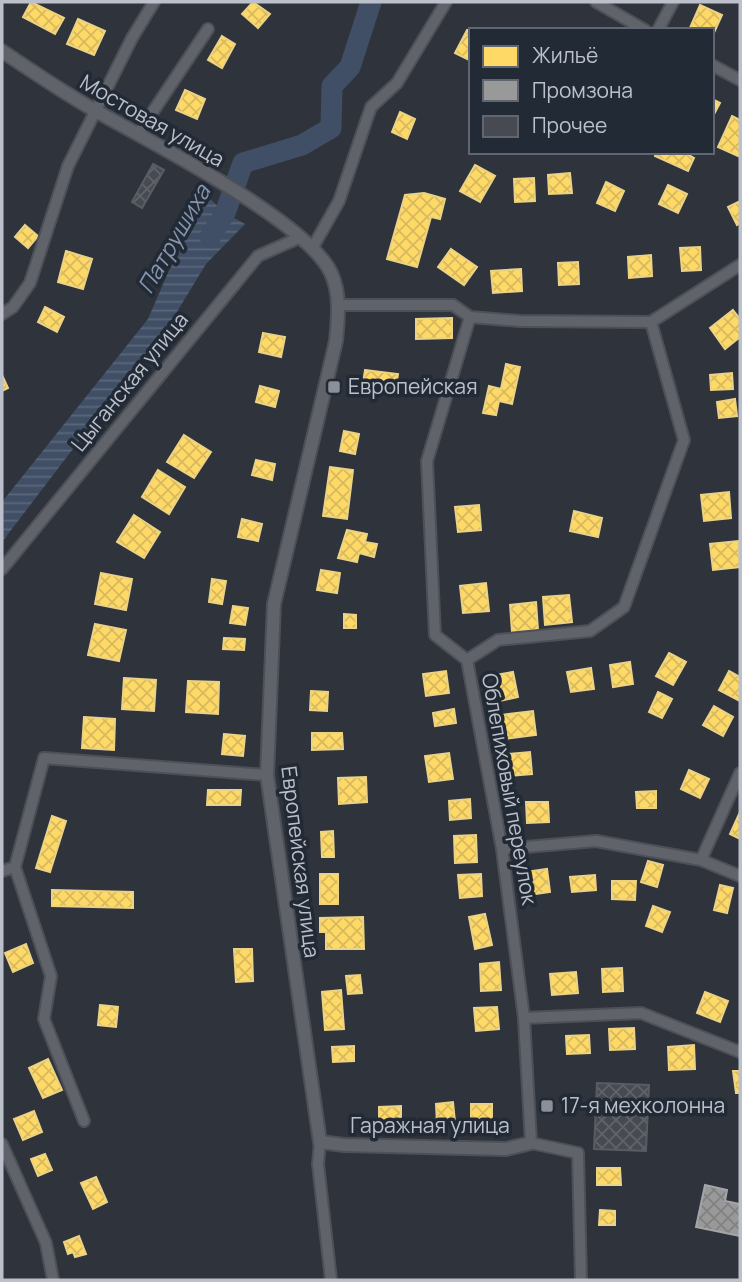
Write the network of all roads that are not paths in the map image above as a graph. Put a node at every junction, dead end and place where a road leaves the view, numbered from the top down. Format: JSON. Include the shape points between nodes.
{"nodes":[{"id":1,"x":154,"y":2,"type":"edge"},
{"id":2,"x":446,"y":2,"type":"edge"},
{"id":3,"x":596,"y":2,"type":"edge"},
{"id":4,"x":673,"y":2,"type":"edge"},
{"id":5,"x":642,"y":28,"type":"edge"},
{"id":6,"x":659,"y":28,"type":"edge"},
{"id":7,"x":208,"y":29,"type":"dead end"},
{"id":8,"x":2,"y":51,"type":"edge"},
{"id":9,"x":714,"y":66,"type":"edge"},
{"id":10,"x":740,"y":79,"type":"edge"},
{"id":11,"x":94,"y":110,"type":"junction"},
{"id":12,"x":138,"y":134,"type":"junction"},
{"id":13,"x":283,"y":223,"type":"joint"},
{"id":14,"x":301,"y":237,"type":"junction"},
{"id":15,"x":313,"y":247,"type":"junction"},
{"id":16,"x":740,"y":265,"type":"edge"},
{"id":17,"x":339,"y":304,"type":"junction"},
{"id":18,"x":2,"y":314,"type":"edge"},
{"id":19,"x":470,"y":317,"type":"junction"},
{"id":20,"x":651,"y":322,"type":"junction"},
{"id":21,"x":2,"y":569,"type":"edge"},
{"id":22,"x":467,"y":660,"type":"junction"},
{"id":23,"x":740,"y":773,"type":"edge"},
{"id":24,"x":267,"y":775,"type":"junction"},
{"id":25,"x":502,"y":849,"type":"junction"},
{"id":26,"x":701,"y":860,"type":"junction"},
{"id":27,"x":15,"y":867,"type":"junction"},
{"id":28,"x":2,"y":871,"type":"edge"},
{"id":29,"x":740,"y":876,"type":"edge"},
{"id":30,"x":524,"y":1018,"type":"junction"},
{"id":31,"x":740,"y":1052,"type":"edge"},
{"id":32,"x":85,"y":1121,"type":"dead end"},
{"id":33,"x":320,"y":1142,"type":"junction"},
{"id":34,"x":531,"y":1143,"type":"junction"},
{"id":35,"x":2,"y":1144,"type":"edge"},
{"id":36,"x":54,"y":1280,"type":"edge"},
{"id":37,"x":331,"y":1280,"type":"edge"},
{"id":38,"x":581,"y":1280,"type":"edge"}],
"edges":[{"from":1,"to":11,"type":"street"},
{"from":2,"to":15,"type":"street","via":[[397,83],[371,107],[339,201]]},
{"from":3,"to":5,"type":"street"},
{"from":4,"to":6,"type":"street"},
{"from":7,"to":12,"type":"street"},
{"from":8,"to":11,"type":"street","name":"Мостовая улица"},
{"from":9,"to":10,"type":"street"},
{"from":11,"to":12,"type":"street","name":"Мостовая улица"},
{"from":11,"to":18,"type":"street","via":[[68,166],[30,283]]},
{"from":12,"to":13,"type":"street","name":"Мостовая улица"},
{"from":13,"to":14,"type":"street","name":"Европейская улица"},
{"from":14,"to":15,"type":"street","name":"Европейская улица"},
{"from":14,"to":21,"type":"street","name":"Цыганская улица","via":[[258,256]]},
{"from":15,"to":17,"type":"street","name":"Европейская улица","via":[[331,273]]},
{"from":16,"to":20,"type":"street"},
{"from":17,"to":19,"type":"street","via":[[453,305]]},
{"from":17,"to":24,"type":"street","name":"Европейская улица","via":[[327,386],[274,604]]},
{"from":19,"to":20,"type":"street"},
{"from":19,"to":22,"type":"street","via":[[428,461],[435,635]]},
{"from":20,"to":22,"type":"street","name":"Облепиховый переулок","via":[[684,440],[624,607],[590,631],[498,639]]},
{"from":22,"to":25,"type":"street","name":"Облепиховый переулок"},
{"from":23,"to":26,"type":"street"},
{"from":24,"to":27,"type":"street","via":[[44,758]]},
{"from":24,"to":33,"type":"street","name":"Европейская улица"},
{"from":25,"to":26,"type":"street","via":[[596,841]]},
{"from":25,"to":30,"type":"street","name":"Облепиховый переулок"},
{"from":26,"to":29,"type":"street"},
{"from":27,"to":28,"type":"street"},
{"from":27,"to":32,"type":"street","via":[[51,976],[44,1019]]},
{"from":30,"to":31,"type":"street","via":[[641,1013]]},
{"from":30,"to":34,"type":"street","name":"Облепиховый переулок"},
{"from":33,"to":34,"type":"street","name":"Гаражная улица","via":[[506,1149]]},
{"from":33,"to":37,"type":"street","name":"Европейская улица","via":[[318,1164]]},
{"from":34,"to":38,"type":"street","name":"Гаражная улица","via":[[578,1153]]},
{"from":35,"to":36,"type":"street","via":[[46,1243]]}]}
